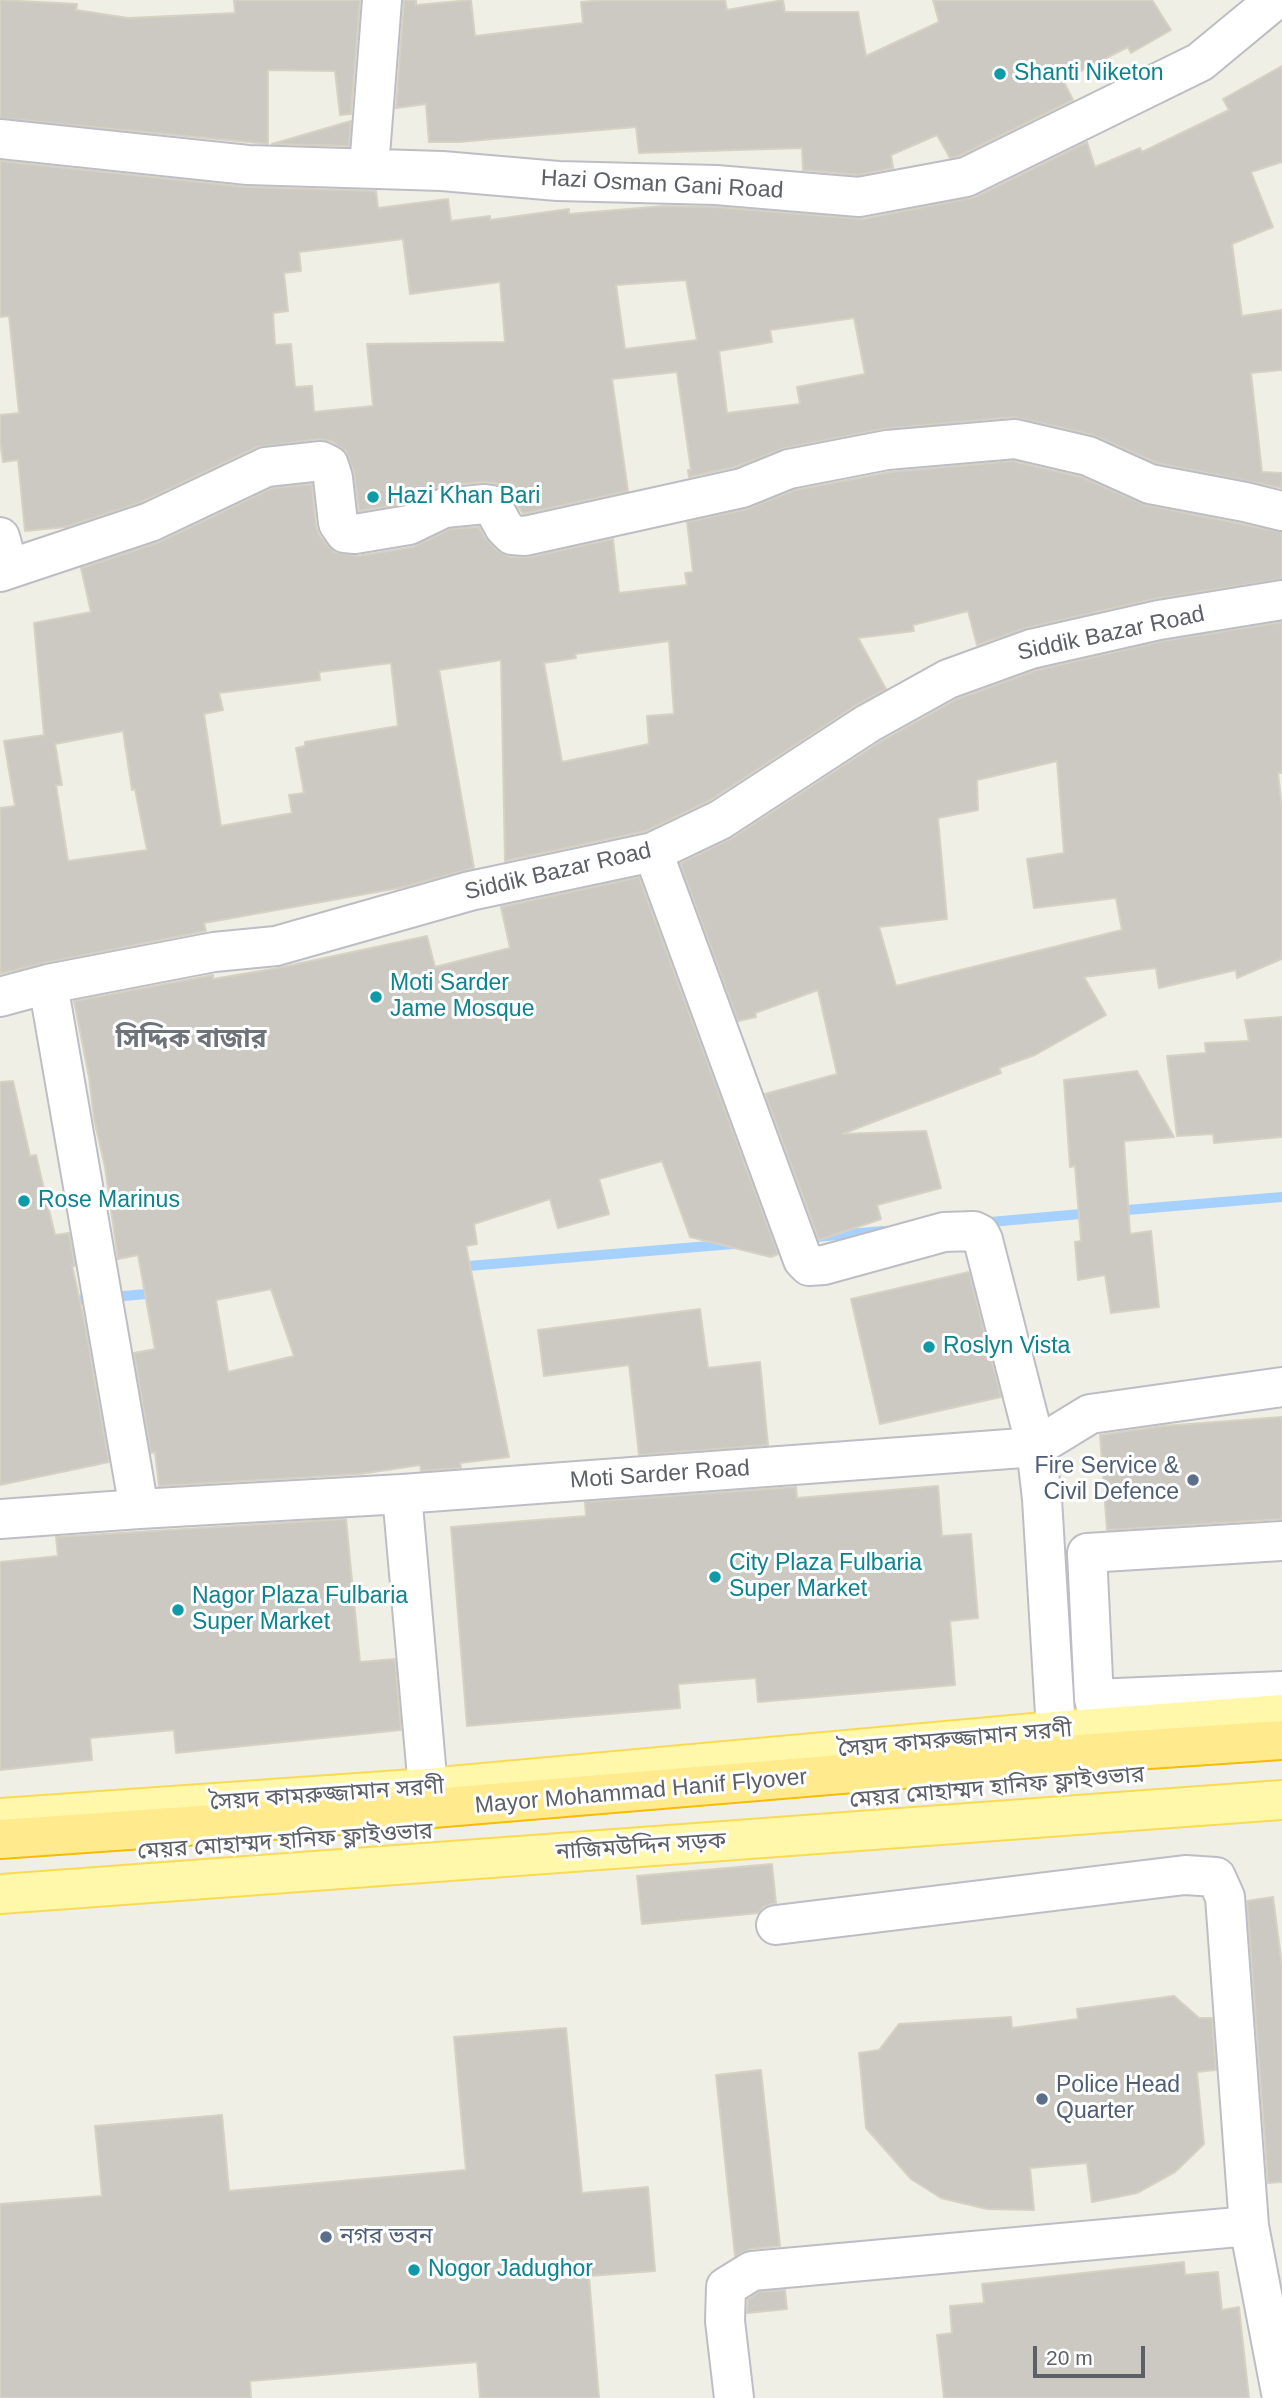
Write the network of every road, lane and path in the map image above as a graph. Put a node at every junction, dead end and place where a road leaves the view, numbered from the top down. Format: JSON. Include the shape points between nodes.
{"nodes":[{"id":1,"x":382,"y":0,"type":"edge"},
{"id":2,"x":1275,"y":0,"type":"edge"},
{"id":3,"x":0,"y":139,"type":"edge"},
{"id":4,"x":369,"y":167,"type":"junction"},
{"id":5,"x":1282,"y":511,"type":"edge"},
{"id":6,"x":3,"y":560,"type":"edge"},
{"id":7,"x":1282,"y":600,"type":"edge"},
{"id":8,"x":653,"y":852,"type":"junction"},
{"id":9,"x":48,"y":984,"type":"junction"},
{"id":10,"x":0,"y":997,"type":"edge"},
{"id":11,"x":1282,"y":1387,"type":"edge"},
{"id":12,"x":1036,"y":1447,"type":"junction"},
{"id":13,"x":402,"y":1494,"type":"junction"},
{"id":14,"x":139,"y":1509,"type":"junction"},
{"id":15,"x":0,"y":1519,"type":"edge"},
{"id":16,"x":1282,"y":1541,"type":"edge"},
{"id":17,"x":1282,"y":1691,"type":"edge"},
{"id":18,"x":1097,"y":1713,"type":"junction"},
{"id":19,"x":1282,"y":1714,"type":"edge"},
{"id":20,"x":1056,"y":1731,"type":"junction"},
{"id":21,"x":1282,"y":1740,"type":"edge"},
{"id":22,"x":1282,"y":1765,"type":"edge"},
{"id":23,"x":428,"y":1788,"type":"junction"},
{"id":24,"x":1282,"y":1800,"type":"edge"},
{"id":25,"x":0,"y":1818,"type":"edge"},
{"id":26,"x":0,"y":1839,"type":"edge"},
{"id":27,"x":0,"y":1862,"type":"edge"},
{"id":28,"x":0,"y":1894,"type":"edge"},
{"id":29,"x":776,"y":1926,"type":"dead end"},
{"id":30,"x":1249,"y":2226,"type":"junction"},
{"id":31,"x":734,"y":2398,"type":"edge"},
{"id":32,"x":1282,"y":2398,"type":"edge"}],
"edges":[{"from":1,"to":4,"type":"street"},
{"from":2,"to":4,"type":"street","name":"Hazi Osman Gani Road","via":[[1199,62],[966,177],[859,197]]},
{"from":3,"to":4,"type":"street","name":"Hazi Osman Gani Road","via":[[248,165]]},
{"from":5,"to":6,"type":"street","via":[[1150,484],[1088,456],[1015,439],[887,450],[789,469],[741,488],[525,536],[512,535],[492,505],[485,504],[444,508],[409,525],[355,534],[345,533],[338,523],[330,465],[321,461],[266,467],[150,522]]},
{"from":7,"to":8,"type":"street","name":"Siddik Bazar Road","via":[[1031,649],[948,679],[867,724],[720,820]]},
{"from":8,"to":9,"type":"street","name":"Siddik Bazar Road","via":[[470,891],[276,946],[214,952]]},
{"from":8,"to":12,"type":"street","via":[[803,1260],[810,1266],[824,1265],[944,1233],[980,1234]]},
{"from":9,"to":10,"type":"street","name":"Siddik Bazar Road"},
{"from":9,"to":14,"type":"street"},
{"from":11,"to":12,"type":"street","via":[[1090,1414]]},
{"from":12,"to":13,"type":"street","name":"Moti Sarder Road"},
{"from":12,"to":20,"type":"street"},
{"from":13,"to":14,"type":"street","name":"Moti Sarder Road"},
{"from":13,"to":23,"type":"street"},
{"from":14,"to":15,"type":"street","name":"Moti Sarder Road"},
{"from":16,"to":18,"type":"street","via":[[1087,1553]]},
{"from":17,"to":18,"type":"street"},
{"from":18,"to":19,"type":"main road","name":"সৈয়দ কামরুজ্জামান সরণী"},
{"from":18,"to":20,"type":"main road","name":"সৈয়দ কামরুজ্জামান সরণী"},
{"from":20,"to":23,"type":"main road","name":"সৈয়দ কামরুজ্জামান সরণী"},
{"from":21,"to":26,"type":"highway","name":"Mayor Mohammad Hanif Flyover"},
{"from":22,"to":27,"type":"highway","name":"মেয়র মোহাম্মদ হানিফ ফ্লাইওভার","via":[[644,1817]]},
{"from":23,"to":25,"type":"main road","name":"সৈয়দ কামরুজ্জামান সরণী"},
{"from":24,"to":28,"type":"main road","name":"নাজিমউদ্দিন সড়ক"},
{"from":29,"to":30,"type":"street","via":[[1185,1875],[1216,1877],[1225,1897]]},
{"from":30,"to":31,"type":"street","via":[[752,2271],[726,2287]]},
{"from":30,"to":32,"type":"street"}]}
